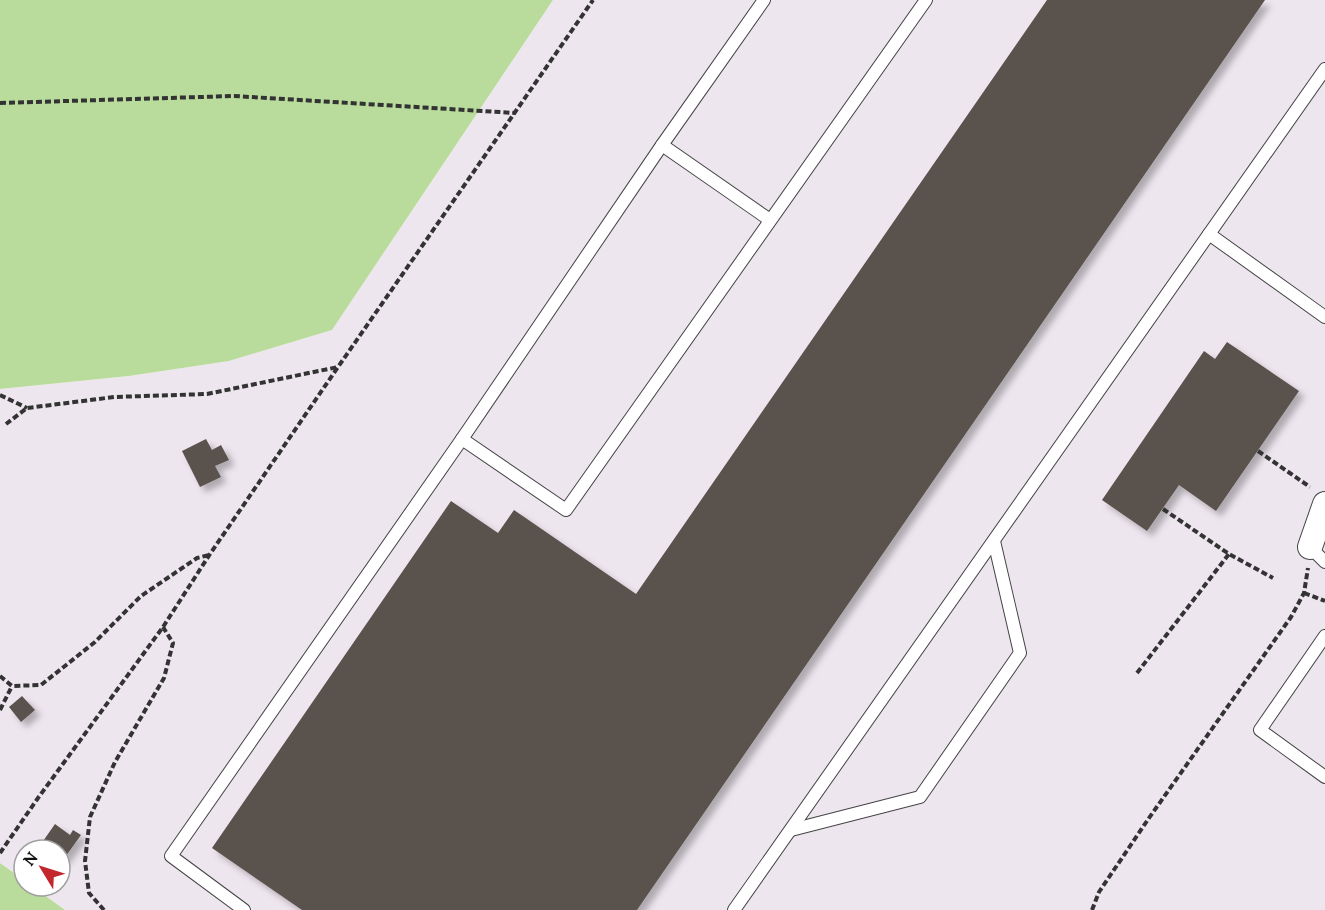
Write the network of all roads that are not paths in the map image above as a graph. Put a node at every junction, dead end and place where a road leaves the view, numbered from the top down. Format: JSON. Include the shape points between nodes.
{"nodes":[{"id":1,"x":764,"y":0,"type":"edge"},
{"id":2,"x":926,"y":0,"type":"edge"},
{"id":3,"x":1325,"y":69,"type":"edge"},
{"id":4,"x":662,"y":145,"type":"junction"},
{"id":5,"x":770,"y":220,"type":"junction"},
{"id":6,"x":1209,"y":234,"type":"junction"},
{"id":7,"x":1325,"y":317,"type":"edge"},
{"id":8,"x":462,"y":439,"type":"junction"},
{"id":9,"x":1320,"y":498,"type":"edge"},
{"id":10,"x":994,"y":541,"type":"junction"},
{"id":11,"x":1318,"y":555,"type":"edge"},
{"id":12,"x":1325,"y":636,"type":"edge"},
{"id":13,"x":1325,"y":777,"type":"edge"},
{"id":14,"x":791,"y":830,"type":"junction"},
{"id":15,"x":244,"y":910,"type":"edge"},
{"id":16,"x":735,"y":910,"type":"edge"}],
"edges":[{"from":1,"to":4,"type":"lane"},
{"from":2,"to":5,"type":"lane"},
{"from":3,"to":6,"type":"lane"},
{"from":4,"to":5,"type":"lane"},
{"from":4,"to":8,"type":"lane"},
{"from":5,"to":8,"type":"lane","via":[[566,510]]},
{"from":6,"to":7,"type":"lane"},
{"from":6,"to":10,"type":"lane"},
{"from":8,"to":15,"type":"lane","via":[[171,856]]},
{"from":9,"to":11,"type":"street"},
{"from":10,"to":14,"type":"lane"},
{"from":10,"to":14,"type":"lane","via":[[1020,654],[927,788],[920,797]]},
{"from":12,"to":13,"type":"lane","via":[[1260,730]]},
{"from":14,"to":16,"type":"lane"}]}
